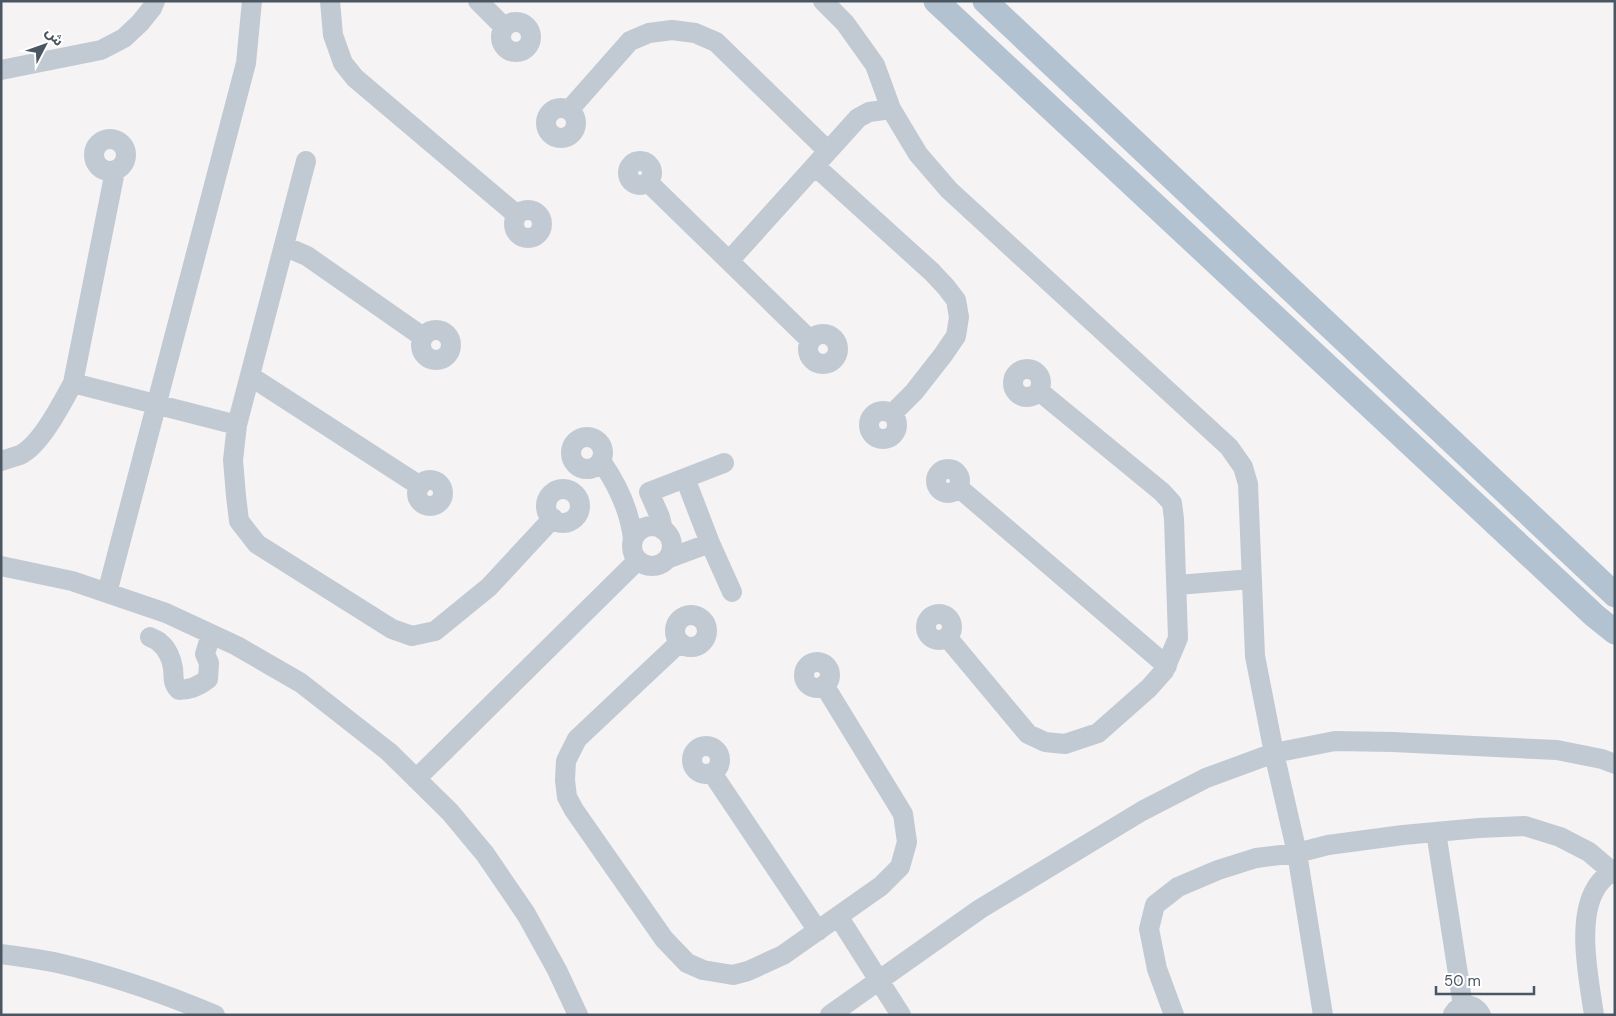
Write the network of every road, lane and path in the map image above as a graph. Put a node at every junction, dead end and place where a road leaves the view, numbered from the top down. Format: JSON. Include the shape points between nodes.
{"nodes":[{"id":1,"x":155,"y":1,"type":"edge"},
{"id":2,"x":252,"y":1,"type":"edge"},
{"id":3,"x":330,"y":1,"type":"edge"},
{"id":4,"x":478,"y":1,"type":"edge"},
{"id":5,"x":823,"y":1,"type":"edge"},
{"id":6,"x":936,"y":1,"type":"edge"},
{"id":7,"x":985,"y":1,"type":"edge"},
{"id":8,"x":504,"y":28,"type":"dead end"},
{"id":9,"x":1,"y":70,"type":"edge"},
{"id":10,"x":891,"y":109,"type":"junction"},
{"id":11,"x":569,"y":110,"type":"dead end"},
{"id":12,"x":822,"y":159,"type":"junction"},
{"id":13,"x":306,"y":161,"type":"dead end"},
{"id":14,"x":115,"y":170,"type":"dead end"},
{"id":15,"x":648,"y":182,"type":"dead end"},
{"id":16,"x":1203,"y":207,"type":"junction"},
{"id":17,"x":516,"y":215,"type":"dead end"},
{"id":18,"x":1182,"y":230,"type":"junction"},
{"id":19,"x":284,"y":246,"type":"junction"},
{"id":20,"x":729,"y":261,"type":"junction"},
{"id":21,"x":422,"y":337,"type":"dead end"},
{"id":22,"x":810,"y":340,"type":"dead end"},
{"id":23,"x":250,"y":376,"type":"junction"},
{"id":24,"x":73,"y":383,"type":"junction"},
{"id":25,"x":1039,"y":391,"type":"dead end"},
{"id":26,"x":156,"y":405,"type":"junction"},
{"id":27,"x":892,"y":414,"type":"dead end"},
{"id":28,"x":237,"y":426,"type":"junction"},
{"id":29,"x":1,"y":461,"type":"edge"},
{"id":30,"x":601,"y":461,"type":"dead end"},
{"id":31,"x":724,"y":462,"type":"dead end"},
{"id":32,"x":685,"y":478,"type":"junction"},
{"id":33,"x":420,"y":486,"type":"dead end"},
{"id":34,"x":958,"y":487,"type":"dead end"},
{"id":35,"x":553,"y":518,"type":"dead end"},
{"id":36,"x":655,"y":536,"type":"junction"},
{"id":37,"x":710,"y":543,"type":"junction"},
{"id":38,"x":638,"y":560,"type":"junction"},
{"id":39,"x":1,"y":566,"type":"edge"},
{"id":40,"x":1252,"y":578,"type":"junction"},
{"id":41,"x":1177,"y":584,"type":"junction"},
{"id":42,"x":732,"y":592,"type":"dead end"},
{"id":43,"x":107,"y":593,"type":"junction"},
{"id":44,"x":1615,"y":595,"type":"edge"},
{"id":45,"x":1615,"y":632,"type":"edge"},
{"id":46,"x":211,"y":634,"type":"junction"},
{"id":47,"x":150,"y":637,"type":"dead end"},
{"id":48,"x":947,"y":637,"type":"dead end"},
{"id":49,"x":680,"y":642,"type":"dead end"},
{"id":50,"x":1167,"y":666,"type":"junction"},
{"id":51,"x":824,"y":685,"type":"dead end"},
{"id":52,"x":1274,"y":753,"type":"junction"},
{"id":53,"x":1615,"y":764,"type":"edge"},
{"id":54,"x":712,"y":773,"type":"dead end"},
{"id":55,"x":416,"y":779,"type":"junction"},
{"id":56,"x":1436,"y":832,"type":"junction"},
{"id":57,"x":1297,"y":853,"type":"junction"},
{"id":58,"x":1613,"y":872,"type":"edge"},
{"id":59,"x":838,"y":916,"type":"junction"},
{"id":60,"x":818,"y":931,"type":"junction"},
{"id":61,"x":1,"y":954,"type":"edge"},
{"id":62,"x":879,"y":980,"type":"junction"},
{"id":63,"x":191,"y":1010,"type":"edge"},
{"id":64,"x":1458,"y":1010,"type":"edge"},
{"id":65,"x":215,"y":1015,"type":"edge"},
{"id":66,"x":578,"y":1015,"type":"edge"},
{"id":67,"x":830,"y":1015,"type":"edge"},
{"id":68,"x":901,"y":1015,"type":"edge"},
{"id":69,"x":1174,"y":1015,"type":"edge"},
{"id":70,"x":1323,"y":1015,"type":"edge"},
{"id":71,"x":1481,"y":1015,"type":"edge"},
{"id":72,"x":1594,"y":1015,"type":"edge"}],
"edges":[{"from":1,"to":9,"type":"street","via":[[146,16],[124,38],[101,50]]},
{"from":2,"to":26,"type":"street","via":[[246,63]]},
{"from":3,"to":17,"type":"street","via":[[333,35],[343,63],[355,78]]},
{"from":4,"to":8,"type":"street"},
{"from":5,"to":10,"type":"street","via":[[845,23],[875,65]]},
{"from":6,"to":18,"type":"main road"},
{"from":7,"to":16,"type":"main road"},
{"from":10,"to":12,"type":"street","via":[[869,112],[858,118]]},
{"from":10,"to":40,"type":"street","via":[[918,154],[949,190],[1228,447],[1243,467],[1248,484]]},
{"from":11,"to":12,"type":"street","via":[[630,41],[649,33],[672,30],[696,33],[716,42]]},
{"from":12,"to":20,"type":"street"},
{"from":12,"to":27,"type":"street","via":[[956,300],[959,318],[956,336],[944,356]]},
{"from":13,"to":19,"type":"street"},
{"from":14,"to":24,"type":"street"},
{"from":15,"to":20,"type":"street"},
{"from":16,"to":18,"type":"main road"},
{"from":16,"to":44,"type":"main road"},
{"from":18,"to":45,"type":"main road"},
{"from":19,"to":21,"type":"street","via":[[307,256]]},
{"from":19,"to":23,"type":"street"},
{"from":20,"to":22,"type":"street"},
{"from":23,"to":28,"type":"street"},
{"from":23,"to":33,"type":"street"},
{"from":24,"to":26,"type":"street"},
{"from":24,"to":29,"type":"street","via":[[35,443],[21,454]]},
{"from":25,"to":41,"type":"street","via":[[1172,503]]},
{"from":26,"to":28,"type":"street"},
{"from":26,"to":43,"type":"street"},
{"from":28,"to":35,"type":"street","via":[[233,460],[239,521],[257,544],[392,629],[412,636],[435,631],[450,620],[489,587]]},
{"from":30,"to":36,"type":"street"},
{"from":31,"to":32,"type":"street"},
{"from":32,"to":36,"type":"street","via":[[649,492]]},
{"from":32,"to":37,"type":"street"},
{"from":34,"to":50,"type":"street"},
{"from":36,"to":37,"type":"street"},
{"from":36,"to":38,"type":"street","via":[[632,549]]},
{"from":36,"to":38,"type":"street","via":[[662,563],[649,566]]},
{"from":37,"to":42,"type":"street"},
{"from":38,"to":55,"type":"street"},
{"from":39,"to":43,"type":"street","via":[[72,581]]},
{"from":40,"to":41,"type":"street"},
{"from":40,"to":52,"type":"street","via":[[1255,656]]},
{"from":41,"to":50,"type":"street","via":[[1178,638]]},
{"from":43,"to":46,"type":"street","via":[[166,613]]},
{"from":46,"to":47,"type":"street","via":[[206,654],[208,679],[188,690],[176,687],[168,653],[160,642]]},
{"from":46,"to":55,"type":"street","via":[[301,683],[389,752]]},
{"from":48,"to":50,"type":"street","via":[[1028,734],[1045,742],[1065,744],[1098,733],[1149,688]]},
{"from":49,"to":60,"type":"street","via":[[577,739],[566,761],[567,798],[664,939],[687,963],[703,970],[733,975],[783,955]]},
{"from":51,"to":59,"type":"street","via":[[903,814],[906,842],[900,867],[881,886]]},
{"from":52,"to":53,"type":"street","via":[[1335,742],[1393,742],[1557,750]]},
{"from":52,"to":57,"type":"street"},
{"from":52,"to":62,"type":"street","via":[[1206,778],[1142,812],[980,909]]},
{"from":54,"to":60,"type":"street"},
{"from":55,"to":66,"type":"street","via":[[450,812],[485,854],[521,906]]},
{"from":56,"to":57,"type":"street","via":[[1328,845]]},
{"from":56,"to":58,"type":"street","via":[[1525,826],[1560,837],[1589,852]]},
{"from":56,"to":64,"type":"street"},
{"from":57,"to":69,"type":"street","via":[[1256,858],[1218,870],[1178,887],[1155,905],[1149,929],[1156,969]]},
{"from":57,"to":70,"type":"street"},
{"from":58,"to":72,"type":"street","via":[[1596,888],[1588,908],[1585,950]]},
{"from":59,"to":60,"type":"street"},
{"from":59,"to":62,"type":"street"},
{"from":61,"to":63,"type":"street","via":[[70,966],[145,987]]},
{"from":62,"to":67,"type":"street"},
{"from":62,"to":68,"type":"street"},
{"from":63,"to":65,"type":"street"},
{"from":64,"to":71,"type":"street","via":[[1473,1007]]}]}
